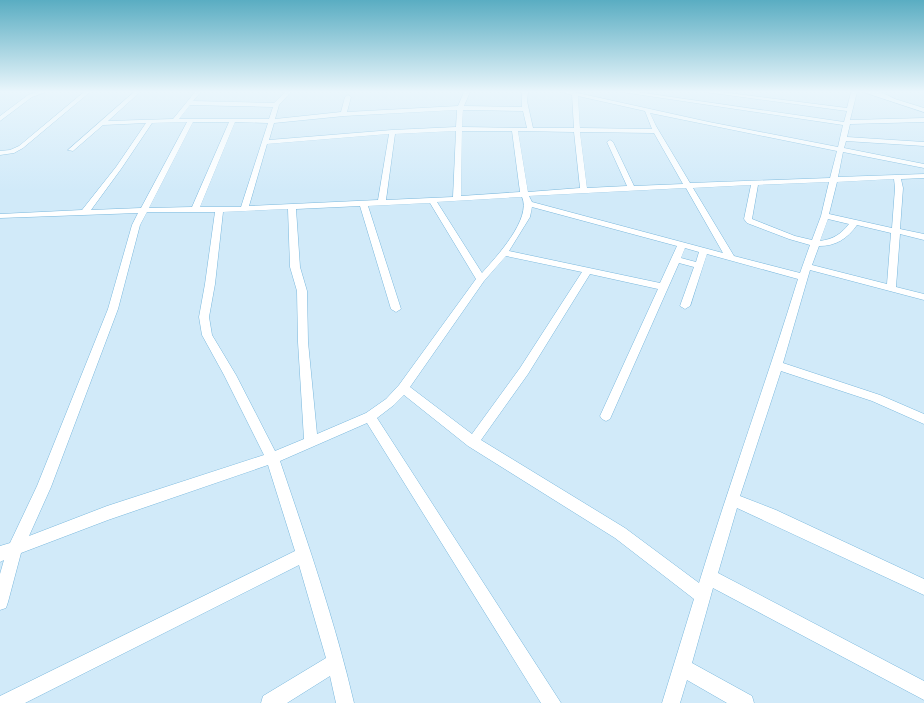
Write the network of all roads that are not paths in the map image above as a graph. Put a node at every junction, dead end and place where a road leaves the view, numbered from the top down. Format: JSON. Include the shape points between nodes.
{"nodes":[{"id":1,"x":48,"y":125,"type":"edge"},
{"id":2,"x":99,"y":125,"type":"edge"},
{"id":3,"x":148,"y":125,"type":"edge"},
{"id":4,"x":189,"y":125,"type":"edge"},
{"id":5,"x":231,"y":125,"type":"edge"},
{"id":6,"x":270,"y":125,"type":"edge"},
{"id":7,"x":460,"y":125,"type":"edge"},
{"id":8,"x":529,"y":125,"type":"edge"},
{"id":9,"x":577,"y":125,"type":"edge"},
{"id":10,"x":653,"y":125,"type":"edge"},
{"id":11,"x":723,"y":125,"type":"edge"},
{"id":12,"x":846,"y":125,"type":"edge"},
{"id":13,"x":460,"y":129,"type":"junction"},
{"id":14,"x":516,"y":129,"type":"junction"},
{"id":15,"x":530,"y":129,"type":"junction"},
{"id":16,"x":577,"y":130,"type":"junction"},
{"id":17,"x":656,"y":131,"type":"junction"},
{"id":18,"x":392,"y":132,"type":"junction"},
{"id":19,"x":265,"y":142,"type":"junction"},
{"id":20,"x":610,"y":142,"type":"dead end"},
{"id":21,"x":924,"y":144,"type":"edge"},
{"id":22,"x":842,"y":145,"type":"junction"},
{"id":23,"x":71,"y":150,"type":"dead end"},
{"id":24,"x":0,"y":153,"type":"edge"},
{"id":25,"x":924,"y":166,"type":"edge"},
{"id":26,"x":924,"y":176,"type":"edge"},
{"id":27,"x":897,"y":177,"type":"junction"},
{"id":28,"x":833,"y":180,"type":"junction"},
{"id":29,"x":754,"y":183,"type":"junction"},
{"id":30,"x":686,"y":185,"type":"junction"},
{"id":31,"x":631,"y":187,"type":"junction"},
{"id":32,"x":584,"y":190,"type":"junction"},
{"id":33,"x":457,"y":198,"type":"junction"},
{"id":34,"x":527,"y":199,"type":"junction"},
{"id":35,"x":432,"y":200,"type":"junction"},
{"id":36,"x":382,"y":202,"type":"junction"},
{"id":37,"x":363,"y":203,"type":"junction"},
{"id":38,"x":292,"y":206,"type":"junction"},
{"id":39,"x":219,"y":209,"type":"junction"},
{"id":40,"x":244,"y":209,"type":"junction"},
{"id":41,"x":144,"y":210,"type":"junction"},
{"id":42,"x":195,"y":210,"type":"junction"},
{"id":43,"x":84,"y":213,"type":"junction"},
{"id":44,"x":0,"y":216,"type":"edge"},
{"id":45,"x":824,"y":216,"type":"junction"},
{"id":46,"x":855,"y":222,"type":"junction"},
{"id":47,"x":894,"y":230,"type":"junction"},
{"id":48,"x":924,"y":237,"type":"edge"},
{"id":49,"x":814,"y":245,"type":"junction"},
{"id":50,"x":682,"y":246,"type":"junction"},
{"id":51,"x":704,"y":251,"type":"junction"},
{"id":52,"x":504,"y":254,"type":"junction"},
{"id":53,"x":730,"y":257,"type":"junction"},
{"id":54,"x":676,"y":259,"type":"junction"},
{"id":55,"x":699,"y":266,"type":"junction"},
{"id":56,"x":587,"y":271,"type":"junction"},
{"id":57,"x":804,"y":272,"type":"junction"},
{"id":58,"x":481,"y":279,"type":"junction"},
{"id":59,"x":664,"y":287,"type":"junction"},
{"id":60,"x":890,"y":289,"type":"junction"},
{"id":61,"x":924,"y":297,"type":"edge"},
{"id":62,"x":685,"y":306,"type":"dead end"},
{"id":63,"x":396,"y":309,"type":"dead end"},
{"id":64,"x":777,"y":365,"type":"junction"},
{"id":65,"x":403,"y":388,"type":"junction"},
{"id":66,"x":606,"y":416,"type":"dead end"},
{"id":67,"x":370,"y":417,"type":"junction"},
{"id":68,"x":924,"y":419,"type":"edge"},
{"id":69,"x":311,"y":442,"type":"junction"},
{"id":70,"x":472,"y":442,"type":"junction"},
{"id":71,"x":272,"y":458,"type":"junction"},
{"id":72,"x":732,"y":499,"type":"junction"},
{"id":73,"x":15,"y":549,"type":"junction"},
{"id":74,"x":0,"y":554,"type":"edge"},
{"id":75,"x":304,"y":555,"type":"junction"},
{"id":76,"x":708,"y":577,"type":"junction"},
{"id":77,"x":924,"y":587,"type":"edge"},
{"id":78,"x":702,"y":595,"type":"junction"},
{"id":79,"x":0,"y":602,"type":"edge"},
{"id":80,"x":336,"y":662,"type":"junction"},
{"id":81,"x":681,"y":667,"type":"junction"},
{"id":82,"x":924,"y":691,"type":"edge"},
{"id":83,"x":5,"y":703,"type":"edge"},
{"id":84,"x":270,"y":703,"type":"edge"},
{"id":85,"x":345,"y":703,"type":"edge"},
{"id":86,"x":552,"y":703,"type":"edge"},
{"id":87,"x":671,"y":703,"type":"edge"},
{"id":88,"x":745,"y":703,"type":"edge"}],
"edges":[{"from":1,"to":24,"type":"street","via":[[21,147],[12,152]]},
{"from":2,"to":23,"type":"street"},
{"from":3,"to":43,"type":"street"},
{"from":4,"to":41,"type":"street"},
{"from":5,"to":42,"type":"street"},
{"from":6,"to":19,"type":"street"},
{"from":7,"to":13,"type":"street"},
{"from":8,"to":15,"type":"street"},
{"from":9,"to":16,"type":"street"},
{"from":10,"to":17,"type":"street"},
{"from":11,"to":22,"type":"street"},
{"from":12,"to":22,"type":"street"},
{"from":13,"to":14,"type":"street"},
{"from":13,"to":18,"type":"street"},
{"from":13,"to":33,"type":"street"},
{"from":14,"to":15,"type":"street"},
{"from":14,"to":34,"type":"street"},
{"from":15,"to":16,"type":"street"},
{"from":16,"to":17,"type":"street"},
{"from":16,"to":32,"type":"street"},
{"from":17,"to":30,"type":"street"},
{"from":18,"to":19,"type":"street"},
{"from":18,"to":36,"type":"street"},
{"from":19,"to":40,"type":"street"},
{"from":20,"to":31,"type":"street"},
{"from":21,"to":22,"type":"street"},
{"from":22,"to":25,"type":"street"},
{"from":22,"to":28,"type":"street"},
{"from":26,"to":27,"type":"street"},
{"from":27,"to":28,"type":"street"},
{"from":27,"to":47,"type":"street"},
{"from":28,"to":29,"type":"street"},
{"from":28,"to":45,"type":"street"},
{"from":29,"to":30,"type":"street"},
{"from":29,"to":49,"type":"street","via":[[748,219]]},
{"from":30,"to":31,"type":"street"},
{"from":30,"to":53,"type":"street"},
{"from":31,"to":32,"type":"street"},
{"from":32,"to":34,"type":"street"},
{"from":33,"to":34,"type":"street"},
{"from":33,"to":35,"type":"street"},
{"from":34,"to":50,"type":"street"},
{"from":34,"to":52,"type":"street","via":[[526,217]]},
{"from":35,"to":36,"type":"street"},
{"from":35,"to":58,"type":"street"},
{"from":36,"to":37,"type":"street"},
{"from":37,"to":38,"type":"street"},
{"from":37,"to":63,"type":"street"},
{"from":38,"to":40,"type":"street"},
{"from":38,"to":69,"type":"street","via":[[295,267],[302,291],[303,342]]},
{"from":39,"to":40,"type":"street"},
{"from":39,"to":42,"type":"street"},
{"from":39,"to":71,"type":"street","via":[[204,326],[206,335],[230,375]]},
{"from":41,"to":42,"type":"street"},
{"from":41,"to":43,"type":"street"},
{"from":41,"to":73,"type":"street","via":[[136,225],[112,309],[83,387],[44,487]]},
{"from":43,"to":44,"type":"street"},
{"from":45,"to":46,"type":"street"},
{"from":45,"to":49,"type":"street"},
{"from":46,"to":47,"type":"street"},
{"from":46,"to":49,"type":"street","via":[[843,238],[830,244]]},
{"from":47,"to":48,"type":"street"},
{"from":47,"to":60,"type":"street"},
{"from":49,"to":57,"type":"street"},
{"from":50,"to":51,"type":"street"},
{"from":50,"to":54,"type":"street"},
{"from":51,"to":53,"type":"street"},
{"from":51,"to":55,"type":"street"},
{"from":52,"to":56,"type":"street"},
{"from":52,"to":58,"type":"street"},
{"from":53,"to":57,"type":"street"},
{"from":54,"to":55,"type":"street"},
{"from":54,"to":59,"type":"street"},
{"from":55,"to":62,"type":"street"},
{"from":56,"to":59,"type":"street"},
{"from":56,"to":70,"type":"street","via":[[524,371]]},
{"from":57,"to":60,"type":"street"},
{"from":57,"to":64,"type":"street"},
{"from":58,"to":65,"type":"street"},
{"from":59,"to":66,"type":"street"},
{"from":60,"to":61,"type":"street"},
{"from":64,"to":68,"type":"street","via":[[876,398]]},
{"from":64,"to":72,"type":"street"},
{"from":65,"to":67,"type":"street"},
{"from":65,"to":70,"type":"street"},
{"from":67,"to":69,"type":"street"},
{"from":67,"to":86,"type":"street"},
{"from":69,"to":71,"type":"street"},
{"from":70,"to":78,"type":"street","via":[[620,534]]},
{"from":71,"to":73,"type":"street","via":[[107,513]]},
{"from":71,"to":75,"type":"street"},
{"from":72,"to":76,"type":"street"},
{"from":72,"to":77,"type":"street"},
{"from":73,"to":74,"type":"street"},
{"from":73,"to":79,"type":"street"},
{"from":75,"to":80,"type":"street"},
{"from":75,"to":83,"type":"street"},
{"from":76,"to":78,"type":"street"},
{"from":76,"to":82,"type":"street"},
{"from":78,"to":81,"type":"street"},
{"from":80,"to":84,"type":"street"},
{"from":80,"to":85,"type":"street"},
{"from":81,"to":87,"type":"street"},
{"from":81,"to":88,"type":"street"}]}
